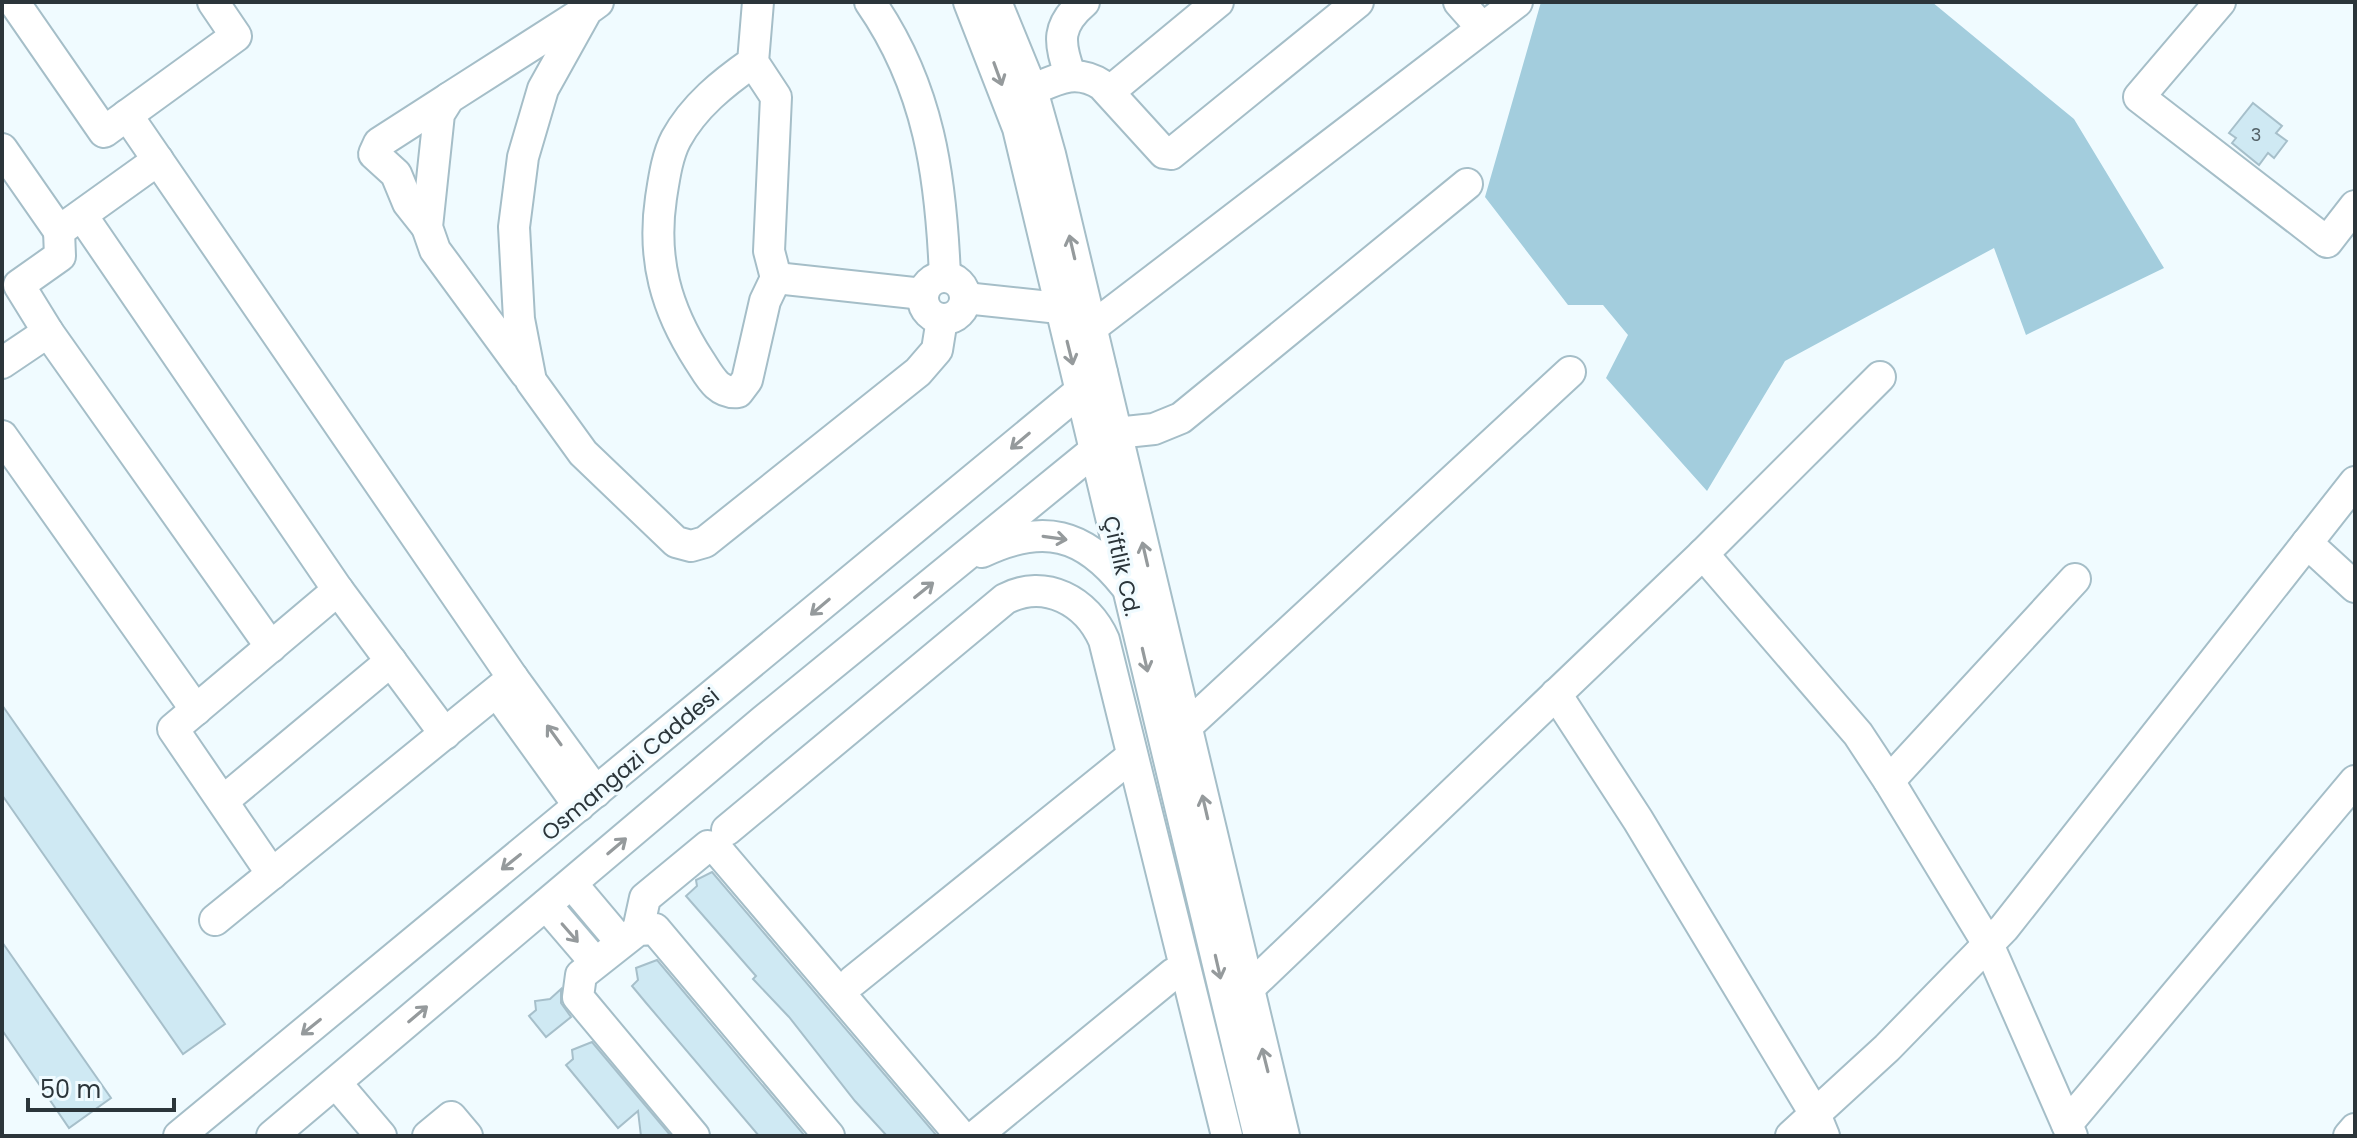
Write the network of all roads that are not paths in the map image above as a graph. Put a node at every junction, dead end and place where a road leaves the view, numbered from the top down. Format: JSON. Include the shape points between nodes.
{"nodes":[{"id":1,"x":14,"y":2,"type":"edge"},
{"id":2,"x":213,"y":2,"type":"edge"},
{"id":3,"x":758,"y":2,"type":"edge"},
{"id":4,"x":870,"y":2,"type":"edge"},
{"id":5,"x":969,"y":2,"type":"edge"},
{"id":6,"x":996,"y":2,"type":"edge"},
{"id":7,"x":1084,"y":2,"type":"edge"},
{"id":8,"x":1218,"y":2,"type":"edge"},
{"id":9,"x":1358,"y":2,"type":"edge"},
{"id":10,"x":1459,"y":2,"type":"edge"},
{"id":11,"x":1517,"y":2,"type":"edge"},
{"id":12,"x":2220,"y":2,"type":"edge"},
{"id":13,"x":592,"y":6,"type":"edge"},
{"id":14,"x":1482,"y":28,"type":"junction"},
{"id":15,"x":753,"y":62,"type":"junction"},
{"id":16,"x":1070,"y":74,"type":"junction"},
{"id":17,"x":1032,"y":90,"type":"junction"},
{"id":18,"x":1109,"y":92,"type":"junction"},
{"id":19,"x":449,"y":98,"type":"junction"},
{"id":20,"x":127,"y":115,"type":"junction"},
{"id":21,"x":2,"y":149,"type":"edge"},
{"id":22,"x":158,"y":160,"type":"junction"},
{"id":23,"x":1467,"y":184,"type":"dead end"},
{"id":24,"x":2355,"y":206,"type":"edge"},
{"id":25,"x":71,"y":224,"type":"junction"},
{"id":26,"x":427,"y":227,"type":"junction"},
{"id":27,"x":776,"y":278,"type":"junction"},
{"id":28,"x":944,"y":290,"type":"junction"},
{"id":29,"x":10,"y":291,"type":"edge"},
{"id":30,"x":1059,"y":308,"type":"junction"},
{"id":31,"x":1091,"y":328,"type":"junction"},
{"id":32,"x":48,"y":332,"type":"junction"},
{"id":33,"x":2,"y":363,"type":"edge"},
{"id":34,"x":1570,"y":372,"type":"dead end"},
{"id":35,"x":1880,"y":377,"type":"dead end"},
{"id":36,"x":531,"y":381,"type":"junction"},
{"id":37,"x":1091,"y":382,"type":"junction"},
{"id":38,"x":2,"y":436,"type":"edge"},
{"id":39,"x":1106,"y":442,"type":"junction"},
{"id":40,"x":2355,"y":482,"type":"edge"},
{"id":41,"x":2307,"y":543,"type":"junction"},
{"id":42,"x":1703,"y":554,"type":"junction"},
{"id":43,"x":955,"y":565,"type":"junction"},
{"id":44,"x":2075,"y":579,"type":"dead end"},
{"id":45,"x":2355,"y":587,"type":"edge"},
{"id":46,"x":1128,"y":588,"type":"junction"},
{"id":47,"x":338,"y":590,"type":"junction"},
{"id":48,"x":271,"y":647,"type":"junction"},
{"id":49,"x":391,"y":661,"type":"junction"},
{"id":50,"x":505,"y":685,"type":"junction"},
{"id":51,"x":1556,"y":694,"type":"junction"},
{"id":52,"x":196,"y":710,"type":"junction"},
{"id":53,"x":1186,"y":727,"type":"junction"},
{"id":54,"x":445,"y":734,"type":"junction"},
{"id":55,"x":1132,"y":756,"type":"junction"},
{"id":56,"x":1889,"y":781,"type":"junction"},
{"id":57,"x":2355,"y":781,"type":"edge"},
{"id":58,"x":588,"y":799,"type":"junction"},
{"id":59,"x":223,"y":801,"type":"junction"},
{"id":60,"x":727,"y":830,"type":"dead end"},
{"id":61,"x":272,"y":874,"type":"junction"},
{"id":62,"x":572,"y":884,"type":"junction"},
{"id":63,"x":546,"y":905,"type":"junction"},
{"id":64,"x":1205,"y":913,"type":"junction"},
{"id":65,"x":215,"y":920,"type":"dead end"},
{"id":66,"x":1173,"y":923,"type":"junction"},
{"id":67,"x":629,"y":935,"type":"junction"},
{"id":68,"x":1988,"y":944,"type":"junction"},
{"id":69,"x":594,"y":961,"type":"junction"},
{"id":70,"x":1184,"y":969,"type":"junction"},
{"id":71,"x":853,"y":981,"type":"dead end"},
{"id":72,"x":1248,"y":989,"type":"junction"},
{"id":73,"x":336,"y":1083,"type":"junction"},
{"id":74,"x":1820,"y":1125,"type":"edge"},
{"id":75,"x":2355,"y":1129,"type":"edge"},
{"id":76,"x":2069,"y":1130,"type":"edge"},
{"id":77,"x":970,"y":1135,"type":"edge"},
{"id":78,"x":179,"y":1136,"type":"edge"},
{"id":79,"x":272,"y":1136,"type":"edge"},
{"id":80,"x":381,"y":1136,"type":"edge"},
{"id":81,"x":428,"y":1136,"type":"edge"},
{"id":82,"x":467,"y":1136,"type":"edge"},
{"id":83,"x":694,"y":1136,"type":"edge"},
{"id":84,"x":829,"y":1136,"type":"edge"},
{"id":85,"x":1227,"y":1136,"type":"edge"},
{"id":86,"x":1259,"y":1136,"type":"edge"},
{"id":87,"x":1284,"y":1136,"type":"edge"},
{"id":88,"x":1791,"y":1136,"type":"edge"},
{"id":89,"x":2349,"y":1136,"type":"edge"}],
"edges":[{"from":1,"to":20,"type":"street","via":[[104,132]]},
{"from":2,"to":20,"type":"street","via":[[236,36]]},
{"from":3,"to":15,"type":"street"},
{"from":4,"to":28,"type":"street","via":[[909,72],[928,126],[942,196]]},
{"from":5,"to":30,"type":"street","name":"Çiftlik Cd.","one_way":true,"via":[[1018,128]]},
{"from":6,"to":17,"type":"street","name":"Çiftlik Cd."},
{"from":7,"to":16,"type":"street","via":[[1066,19],[1060,37]]},
{"from":8,"to":18,"type":"street"},
{"from":9,"to":18,"type":"street","via":[[1171,154],[1164,153]]},
{"from":10,"to":14,"type":"street"},
{"from":11,"to":14,"type":"street"},
{"from":12,"to":24,"type":"street","via":[[2139,97],[2327,242]]},
{"from":13,"to":19,"type":"street"},
{"from":13,"to":36,"type":"street","via":[[543,89],[523,157],[514,227],[519,319]]},
{"from":14,"to":31,"type":"street"},
{"from":15,"to":27,"type":"street","via":[[776,97],[769,251]]},
{"from":15,"to":27,"type":"street","via":[[718,87],[676,140],[663,181],[656,233],[662,282],[680,330],[716,385],[728,393],[738,392],[747,380],[765,301]]},
{"from":16,"to":17,"type":"street"},
{"from":16,"to":18,"type":"street","via":[[1089,78]]},
{"from":31,"to":17,"type":"street","name":"Çiftlik Cd.","one_way":true},
{"from":19,"to":26,"type":"street","via":[[439,114]]},
{"from":19,"to":26,"type":"street","via":[[379,143],[374,154],[396,174],[408,203]]},
{"from":20,"to":22,"type":"street"},
{"from":21,"to":25,"type":"street"},
{"from":22,"to":25,"type":"street"},
{"from":22,"to":50,"type":"street"},
{"from":23,"to":39,"type":"street","via":[[1181,418]]},
{"from":25,"to":29,"type":"street","via":[[60,256]]},
{"from":25,"to":47,"type":"street"},
{"from":26,"to":36,"type":"street","via":[[435,250]]},
{"from":27,"to":28,"type":"street"},
{"from":28,"to":30,"type":"street"},
{"from":28,"to":36,"type":"street","via":[[929,313],[942,319],[937,350],[918,372],[705,542],[691,546],[676,542],[583,453]]},
{"from":29,"to":32,"type":"street"},
{"from":30,"to":37,"type":"street","name":"Çiftlik Cd.","one_way":true},
{"from":31,"to":37,"type":"street","name":"Çiftlik Cd."},
{"from":32,"to":33,"type":"street"},
{"from":32,"to":48,"type":"street"},
{"from":34,"to":53,"type":"street"},
{"from":35,"to":42,"type":"street"},
{"from":37,"to":39,"type":"street","name":"Çiftlik Cd."},
{"from":37,"to":58,"type":"street","name":"Osmangazi Caddesi","one_way":true},
{"from":38,"to":52,"type":"street"},
{"from":39,"to":43,"type":"street"},
{"from":39,"to":46,"type":"street","name":"Çiftlik Cd."},
{"from":53,"to":39,"type":"street","name":"Çiftlik Cd.","one_way":true},
{"from":40,"to":41,"type":"street"},
{"from":41,"to":45,"type":"street"},
{"from":41,"to":68,"type":"street"},
{"from":42,"to":51,"type":"street"},
{"from":42,"to":56,"type":"street","via":[[1858,734]]},
{"from":43,"to":46,"type":"street","one_way":true,"via":[[1025,536],[1056,535],[1099,556]]},
{"from":62,"to":43,"type":"street","one_way":true},
{"from":44,"to":56,"type":"street"},
{"from":46,"to":64,"type":"street","name":"Çiftlik Cd.","one_way":true},
{"from":47,"to":48,"type":"street"},
{"from":47,"to":49,"type":"street"},
{"from":48,"to":52,"type":"street"},
{"from":49,"to":54,"type":"street"},
{"from":49,"to":59,"type":"street"},
{"from":50,"to":54,"type":"street"},
{"from":50,"to":58,"type":"street"},
{"from":51,"to":72,"type":"street"},
{"from":51,"to":74,"type":"street","via":[[1638,820]]},
{"from":52,"to":59,"type":"street","via":[[173,729]]},
{"from":72,"to":53,"type":"street","name":"Çiftlik Cd.","one_way":true},
{"from":54,"to":61,"type":"street"},
{"from":55,"to":60,"type":"street","via":[[1104,640],[1092,619],[1065,597],[1020,592],[1005,599]]},
{"from":55,"to":66,"type":"street"},
{"from":55,"to":71,"type":"street"},
{"from":56,"to":68,"type":"street"},
{"from":57,"to":76,"type":"street"},
{"from":58,"to":78,"type":"street","name":"Osmangazi Caddesi","one_way":true},
{"from":59,"to":61,"type":"street"},
{"from":61,"to":65,"type":"street"},
{"from":62,"to":63,"type":"street"},
{"from":62,"to":67,"type":"street"},
{"from":63,"to":69,"type":"street","one_way":true},
{"from":73,"to":63,"type":"street","one_way":true},
{"from":64,"to":66,"type":"street"},
{"from":64,"to":86,"type":"street","name":"Çiftlik Cd.","one_way":true},
{"from":66,"to":70,"type":"street"},
{"from":67,"to":69,"type":"street"},
{"from":67,"to":77,"type":"street","via":[[655,886],[708,846],[716,848]]},
{"from":67,"to":84,"type":"street","via":[[655,929]]},
{"from":68,"to":74,"type":"street"},
{"from":68,"to":76,"type":"street"},
{"from":69,"to":83,"type":"street","via":[[581,975],[578,997]]},
{"from":70,"to":77,"type":"street"},
{"from":70,"to":85,"type":"street"},
{"from":87,"to":72,"type":"street","name":"Çiftlik Cd.","one_way":true},
{"from":73,"to":79,"type":"street"},
{"from":73,"to":80,"type":"street"},
{"from":74,"to":88,"type":"street"},
{"from":75,"to":89,"type":"street"},
{"from":81,"to":82,"type":"street","via":[[451,1117]]}]}
